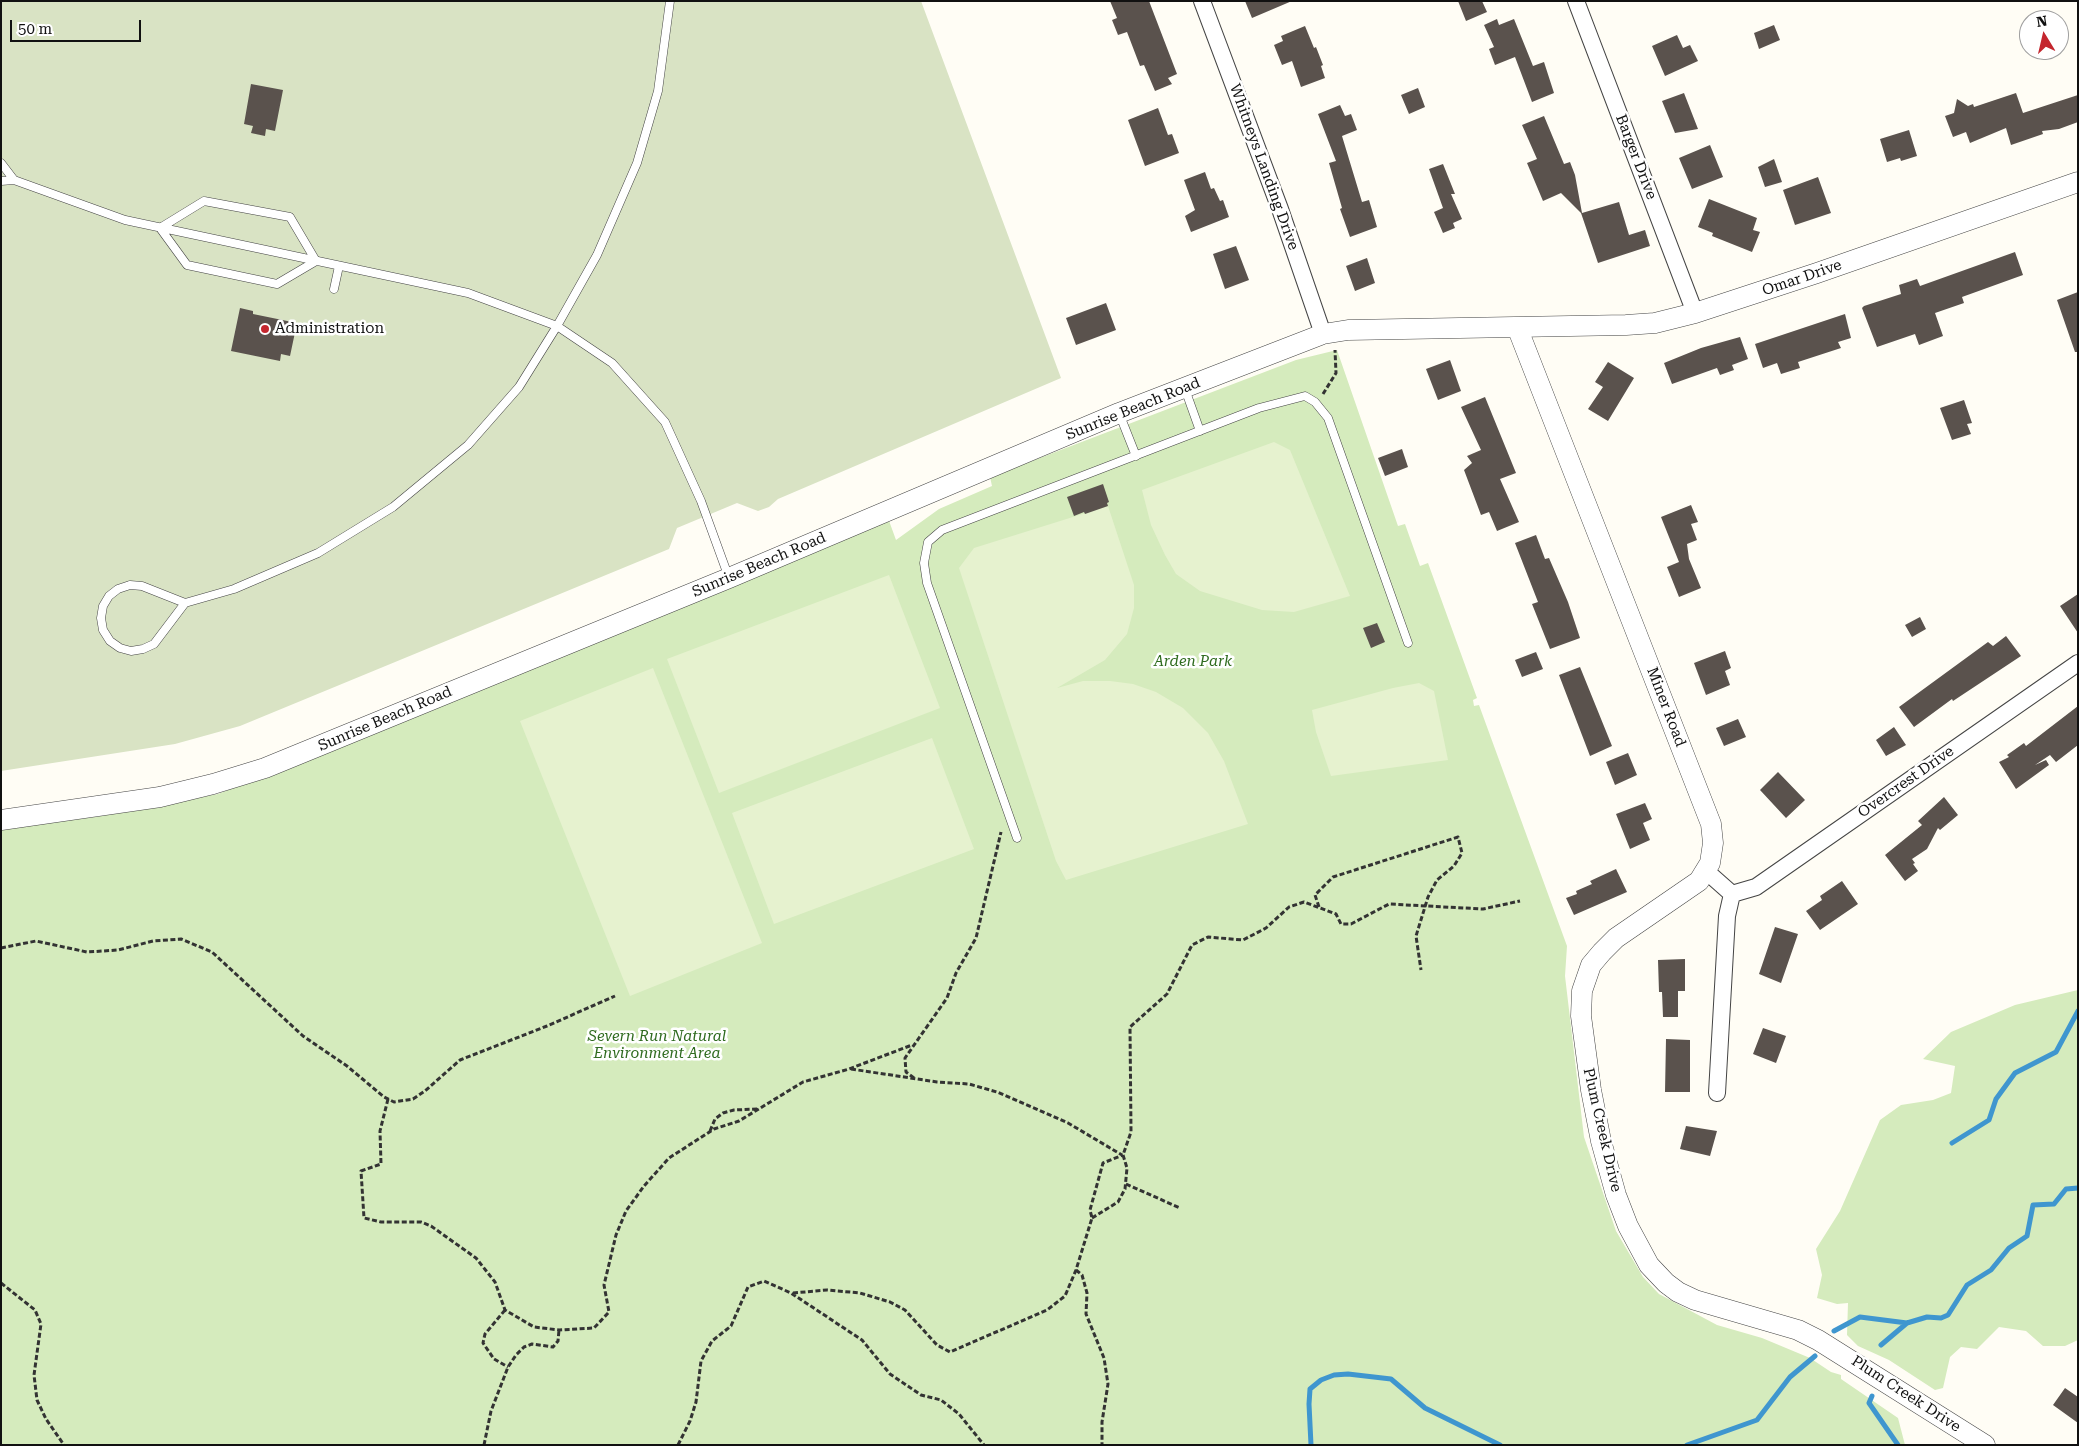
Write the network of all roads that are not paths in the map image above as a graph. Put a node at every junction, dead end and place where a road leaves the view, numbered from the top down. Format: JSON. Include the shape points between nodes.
{"nodes":[{"id":1,"x":670,"y":1,"type":"edge"},
{"id":2,"x":1202,"y":1,"type":"edge"},
{"id":3,"x":1576,"y":1,"type":"edge"},
{"id":4,"x":1,"y":163,"type":"edge"},
{"id":5,"x":14,"y":180,"type":"junction"},
{"id":6,"x":1,"y":181,"type":"edge"},
{"id":7,"x":2078,"y":182,"type":"edge"},
{"id":8,"x":160,"y":228,"type":"junction"},
{"id":9,"x":316,"y":261,"type":"junction"},
{"id":10,"x":339,"y":266,"type":"junction"},
{"id":11,"x":334,"y":289,"type":"dead end"},
{"id":12,"x":1695,"y":313,"type":"junction"},
{"id":13,"x":557,"y":326,"type":"junction"},
{"id":14,"x":1517,"y":327,"type":"junction"},
{"id":15,"x":1323,"y":334,"type":"junction"},
{"id":16,"x":1185,"y":389,"type":"junction"},
{"id":17,"x":1119,"y":413,"type":"junction"},
{"id":18,"x":1200,"y":431,"type":"junction"},
{"id":19,"x":1136,"y":456,"type":"junction"},
{"id":20,"x":729,"y":578,"type":"junction"},
{"id":21,"x":186,"y":603,"type":"junction"},
{"id":22,"x":1408,"y":643,"type":"dead end"},
{"id":23,"x":2078,"y":663,"type":"edge"},
{"id":24,"x":1,"y":820,"type":"edge"},
{"id":25,"x":1017,"y":838,"type":"dead end"},
{"id":26,"x":1706,"y":871,"type":"junction"},
{"id":27,"x":1732,"y":894,"type":"junction"},
{"id":28,"x":1717,"y":1092,"type":"dead end"},
{"id":29,"x":1985,"y":1445,"type":"edge"}],
"edges":[{"from":1,"to":13,"type":"lane","via":[[658,91],[637,163],[597,255]]},
{"from":2,"to":15,"type":"street","name":"Whitneys Landing Drive"},
{"from":3,"to":12,"type":"street","name":"Barger Drive"},
{"from":4,"to":5,"type":"lane"},
{"from":5,"to":6,"type":"lane"},
{"from":5,"to":8,"type":"lane","via":[[124,220]]},
{"from":7,"to":12,"type":"street","name":"Omar Drive"},
{"from":8,"to":9,"type":"lane"},
{"from":8,"to":9,"type":"lane","via":[[187,265],[277,284]]},
{"from":8,"to":9,"type":"lane","via":[[204,201],[290,217]]},
{"from":9,"to":10,"type":"lane"},
{"from":10,"to":11,"type":"lane"},
{"from":10,"to":13,"type":"lane","via":[[468,293]]},
{"from":12,"to":14,"type":"street","name":"Omar Drive","via":[[1655,323]]},
{"from":13,"to":20,"type":"lane","via":[[612,363],[665,422],[701,501]]},
{"from":13,"to":21,"type":"lane","via":[[519,386],[468,445],[393,507],[318,553],[234,589]]},
{"from":14,"to":15,"type":"street","name":"Sunrise Beach Road","via":[[1348,330]]},
{"from":14,"to":26,"type":"street","name":"Miner Road","via":[[1711,824],[1713,843]]},
{"from":15,"to":16,"type":"street","name":"Sunrise Beach Road"},
{"from":16,"to":17,"type":"street","name":"Sunrise Beach Road"},
{"from":16,"to":18,"type":"lane"},
{"from":17,"to":19,"type":"lane"},
{"from":17,"to":20,"type":"street","name":"Sunrise Beach Road"},
{"from":18,"to":19,"type":"lane"},
{"from":18,"to":22,"type":"lane","via":[[1289,398],[1305,396],[1315,402],[1328,418]]},
{"from":19,"to":25,"type":"lane","via":[[942,530],[928,542],[924,563],[926,582]]},
{"from":20,"to":24,"type":"street","name":"Sunrise Beach Road","via":[[257,770],[213,784],[129,803]]},
{"from":21,"to":21,"type":"lane","via":[[154,644],[144,649],[131,651],[120,648],[103,630],[103,606],[109,596],[130,585],[142,586]]},
{"from":23,"to":27,"type":"street","name":"Overcrest Drive","via":[[1756,887]]},
{"from":26,"to":27,"type":"street"},
{"from":26,"to":29,"type":"street","name":"Plum Creek Drive","via":[[1681,895],[1616,938],[1592,964],[1582,991],[1581,1016],[1601,1141],[1616,1195],[1638,1246],[1649,1265],[1678,1292],[1798,1330]]},
{"from":27,"to":28,"type":"street","via":[[1727,916]]}]}
